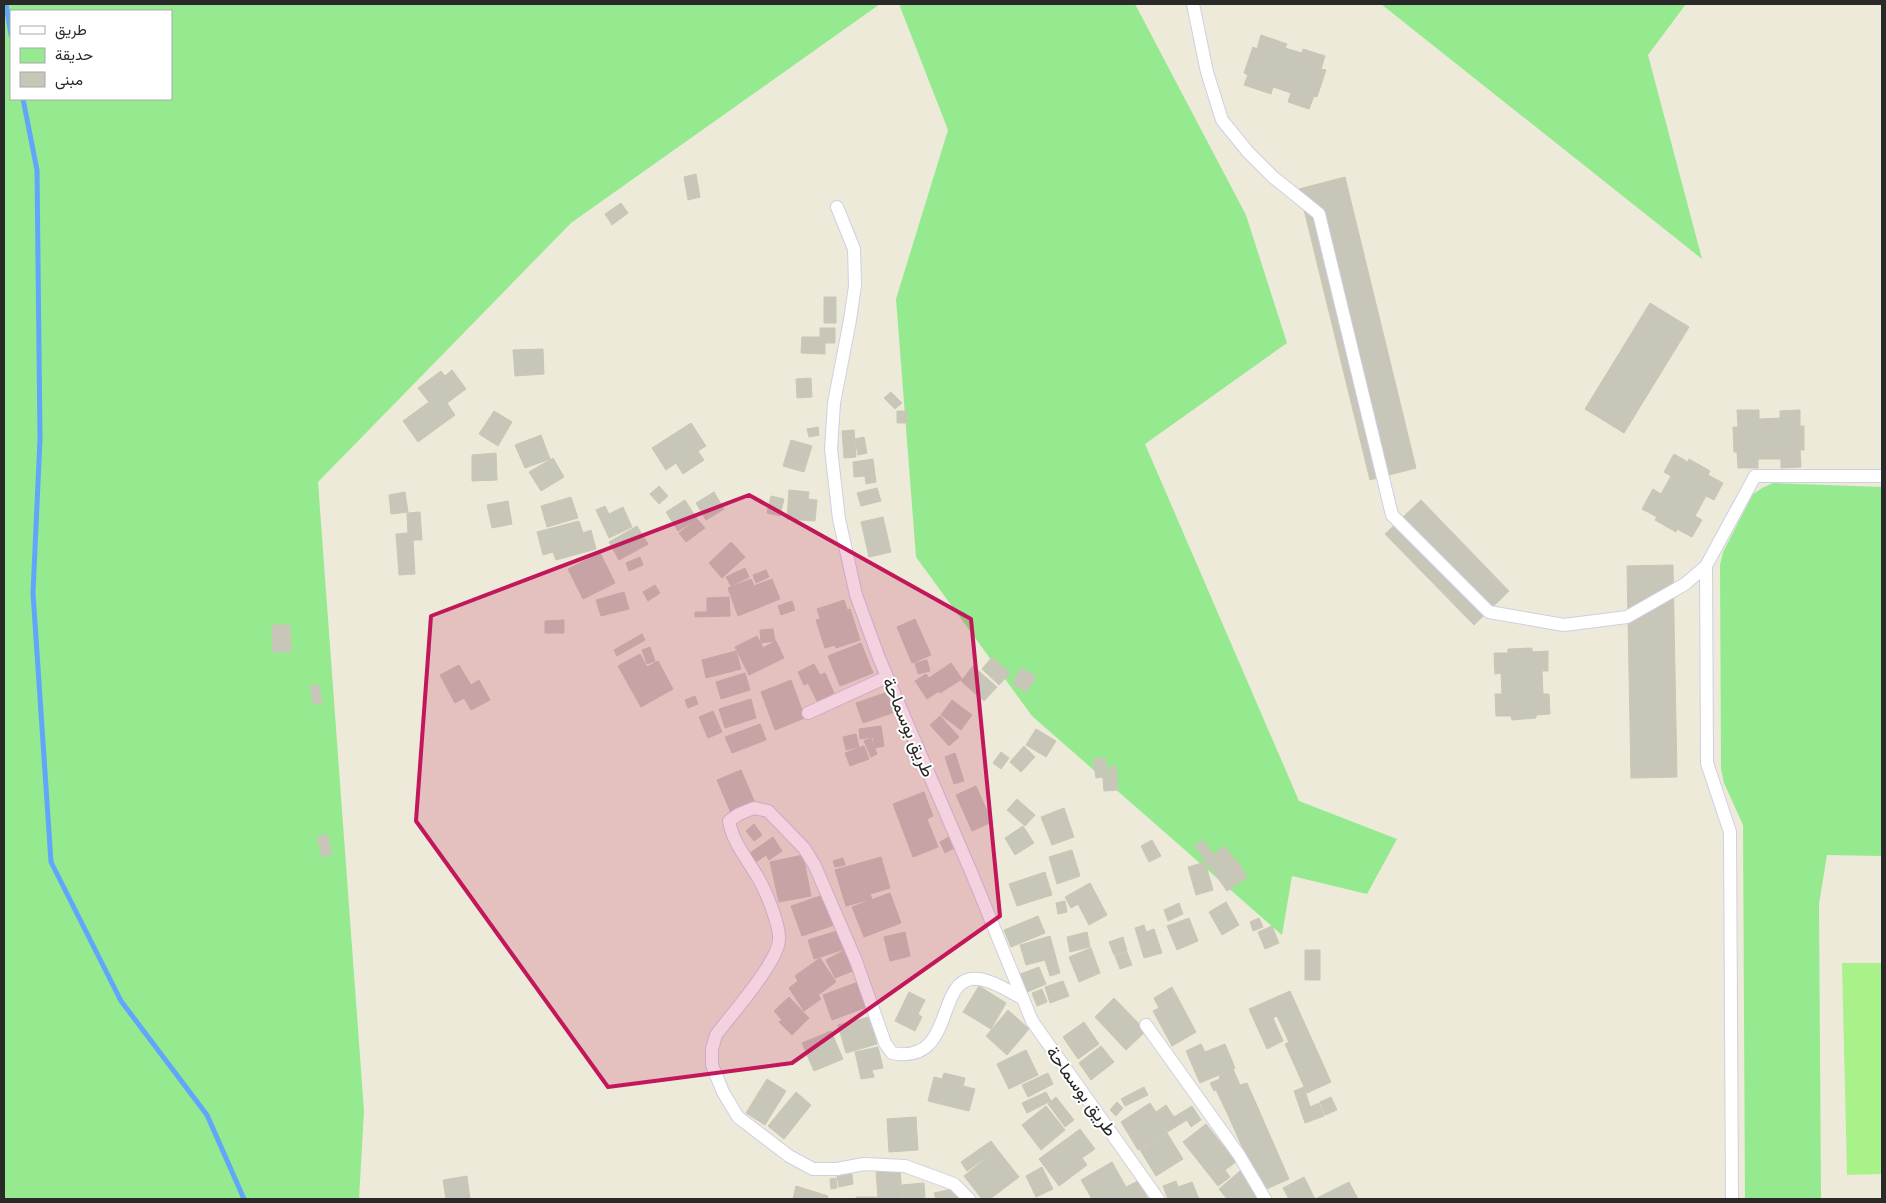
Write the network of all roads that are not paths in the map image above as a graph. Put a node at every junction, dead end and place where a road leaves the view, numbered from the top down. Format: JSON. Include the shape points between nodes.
{"nodes":[{"id":1,"x":1193,"y":4,"type":"edge"},
{"id":2,"x":837,"y":208,"type":"dead end"},
{"id":3,"x":1882,"y":476,"type":"edge"},
{"id":4,"x":1706,"y":566,"type":"junction"},
{"id":5,"x":887,"y":677,"type":"junction"},
{"id":6,"x":808,"y":713,"type":"dead end"},
{"id":7,"x":1022,"y":998,"type":"junction"},
{"id":8,"x":1146,"y":1025,"type":"dead end"},
{"id":9,"x":969,"y":1199,"type":"edge"},
{"id":10,"x":1158,"y":1199,"type":"edge"},
{"id":11,"x":1265,"y":1199,"type":"edge"},
{"id":12,"x":1732,"y":1199,"type":"edge"}],
"edges":[{"from":1,"to":4,"type":"street","via":[[1207,72],[1222,120],[1273,177],[1319,214],[1392,515],[1489,612],[1564,625],[1627,617],[1685,584]]},
{"from":2,"to":5,"type":"street","name":"طريق بوسماحة","via":[[854,249],[855,286],[834,403],[831,449],[839,519],[856,595]]},
{"from":3,"to":4,"type":"street","via":[[1755,476]]},
{"from":4,"to":12,"type":"street","via":[[1707,763],[1730,832]]},
{"from":5,"to":6,"type":"street"},
{"from":5,"to":7,"type":"street","name":"طريق بوسماحة"},
{"from":7,"to":9,"type":"street","via":[[985,980],[971,979],[958,985],[932,1040],[921,1052],[892,1053],[885,1043],[856,961],[804,848],[768,812],[754,808],[729,820],[732,834],[762,885],[779,940],[773,960],[716,1035],[712,1049],[712,1065],[738,1117],[789,1156],[813,1169],[864,1164],[905,1166],[954,1184]]},
{"from":7,"to":10,"type":"street","name":"طريق بوسماحة","via":[[1032,1020]]},
{"from":8,"to":11,"type":"street","via":[[1239,1156]]}]}
